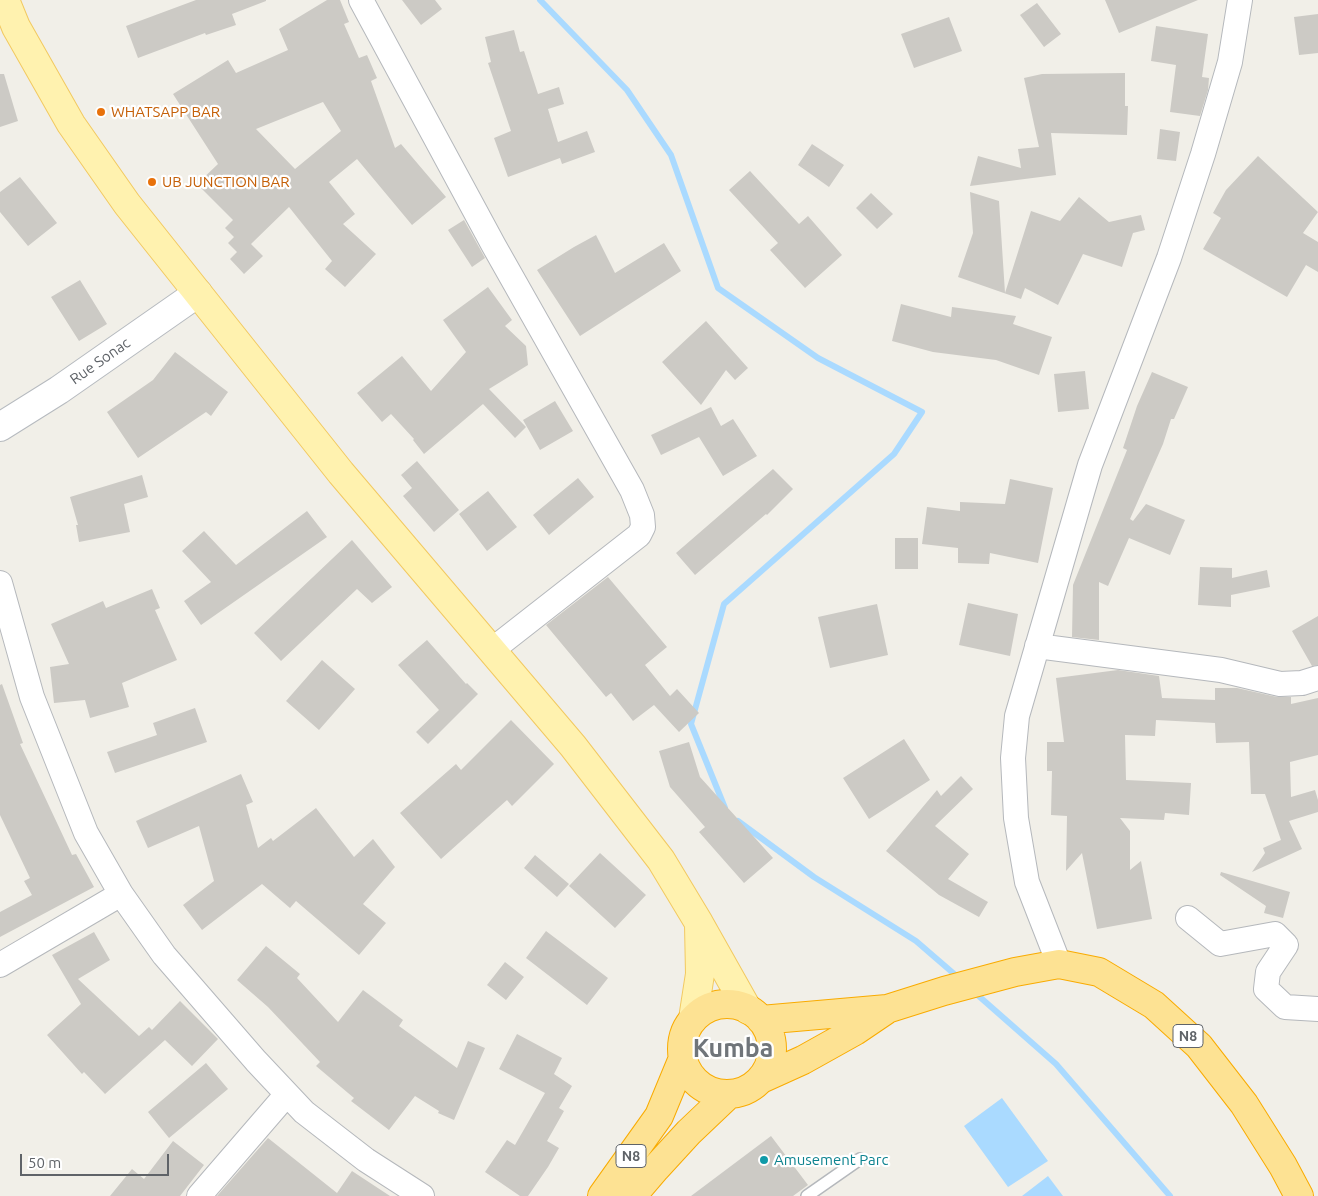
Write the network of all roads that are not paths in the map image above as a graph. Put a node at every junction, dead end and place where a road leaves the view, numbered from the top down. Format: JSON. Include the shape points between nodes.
{"nodes":[{"id":1,"x":5,"y":0,"type":"edge"},
{"id":2,"x":361,"y":0,"type":"edge"},
{"id":3,"x":1240,"y":0,"type":"edge"},
{"id":4,"x":198,"y":293,"type":"junction"},
{"id":5,"x":0,"y":427,"type":"edge"},
{"id":6,"x":0,"y":583,"type":"edge"},
{"id":7,"x":1037,"y":646,"type":"junction"},
{"id":8,"x":492,"y":650,"type":"junction"},
{"id":9,"x":1318,"y":678,"type":"edge"},
{"id":10,"x":121,"y":894,"type":"junction"},
{"id":11,"x":1188,"y":918,"type":"dead end"},
{"id":12,"x":699,"y":923,"type":"junction"},
{"id":13,"x":1059,"y":964,"type":"junction"},
{"id":14,"x":0,"y":965,"type":"edge"},
{"id":15,"x":887,"y":1009,"type":"junction"},
{"id":16,"x":1318,"y":1009,"type":"edge"},
{"id":17,"x":754,"y":1015,"type":"junction"},
{"id":18,"x":693,"y":1019,"type":"junction"},
{"id":19,"x":683,"y":1058,"type":"junction"},
{"id":20,"x":760,"y":1079,"type":"junction"},
{"id":21,"x":287,"y":1094,"type":"junction"},
{"id":22,"x":729,"y":1094,"type":"junction"},
{"id":23,"x":860,"y":1159,"type":"dead end"},
{"id":24,"x":199,"y":1196,"type":"edge"},
{"id":25,"x":422,"y":1196,"type":"edge"},
{"id":26,"x":602,"y":1196,"type":"edge"},
{"id":27,"x":632,"y":1196,"type":"edge"},
{"id":28,"x":807,"y":1196,"type":"edge"},
{"id":29,"x":1298,"y":1196,"type":"edge"}],
"edges":[{"from":1,"to":4,"type":"main road","via":[[16,26],[72,124],[128,204]]},
{"from":2,"to":8,"type":"street","via":[[494,246],[632,490],[642,515],[643,527],[639,535]]},
{"from":3,"to":7,"type":"street","via":[[1230,62],[1203,154],[1169,258],[1090,465]]},
{"from":4,"to":5,"type":"street","name":"Rue Sonac"},
{"from":4,"to":8,"type":"main road","via":[[341,473]]},
{"from":6,"to":10,"type":"street","via":[[32,697],[86,833]]},
{"from":7,"to":9,"type":"street","via":[[1220,670],[1280,684]]},
{"from":7,"to":13,"type":"street","via":[[1017,716],[1013,758],[1016,818],[1027,882]]},
{"from":8,"to":12,"type":"main road","via":[[573,746],[661,860]]},
{"from":10,"to":14,"type":"street"},
{"from":10,"to":21,"type":"street","via":[[164,954]]},
{"from":11,"to":16,"type":"street","via":[[1220,944],[1275,934],[1286,945],[1268,972],[1266,989],[1285,1007]]},
{"from":12,"to":17,"type":"main road"},
{"from":12,"to":18,"type":"main road","via":[[700,974]]},
{"from":13,"to":15,"type":"highway","number":"N8","via":[[944,990]]},
{"from":13,"to":29,"type":"highway","number":"N8","via":[[1099,972],[1154,1005],[1198,1046],[1244,1104]]},
{"from":15,"to":17,"type":"highway","number":"N8"},
{"from":15,"to":20,"type":"highway","number":"N8","via":[[803,1060]]},
{"from":17,"to":18,"type":"highway","via":[[734,1005],[719,1005]]},
{"from":17,"to":20,"type":"highway","via":[[769,1034],[772,1050],[769,1066]]},
{"from":18,"to":19,"type":"highway","via":[[685,1031]]},
{"from":19,"to":22,"type":"highway","via":[[688,1073],[699,1085],[713,1092]]},
{"from":19,"to":26,"type":"highway","number":"N8","via":[[659,1116]]},
{"from":20,"to":22,"type":"highway","via":[[752,1087]]},
{"from":21,"to":24,"type":"street"},
{"from":21,"to":25,"type":"street","via":[[304,1112],[366,1160]]},
{"from":22,"to":27,"type":"highway","number":"N8","via":[[689,1132]]},
{"from":23,"to":28,"type":"lane"}]}
